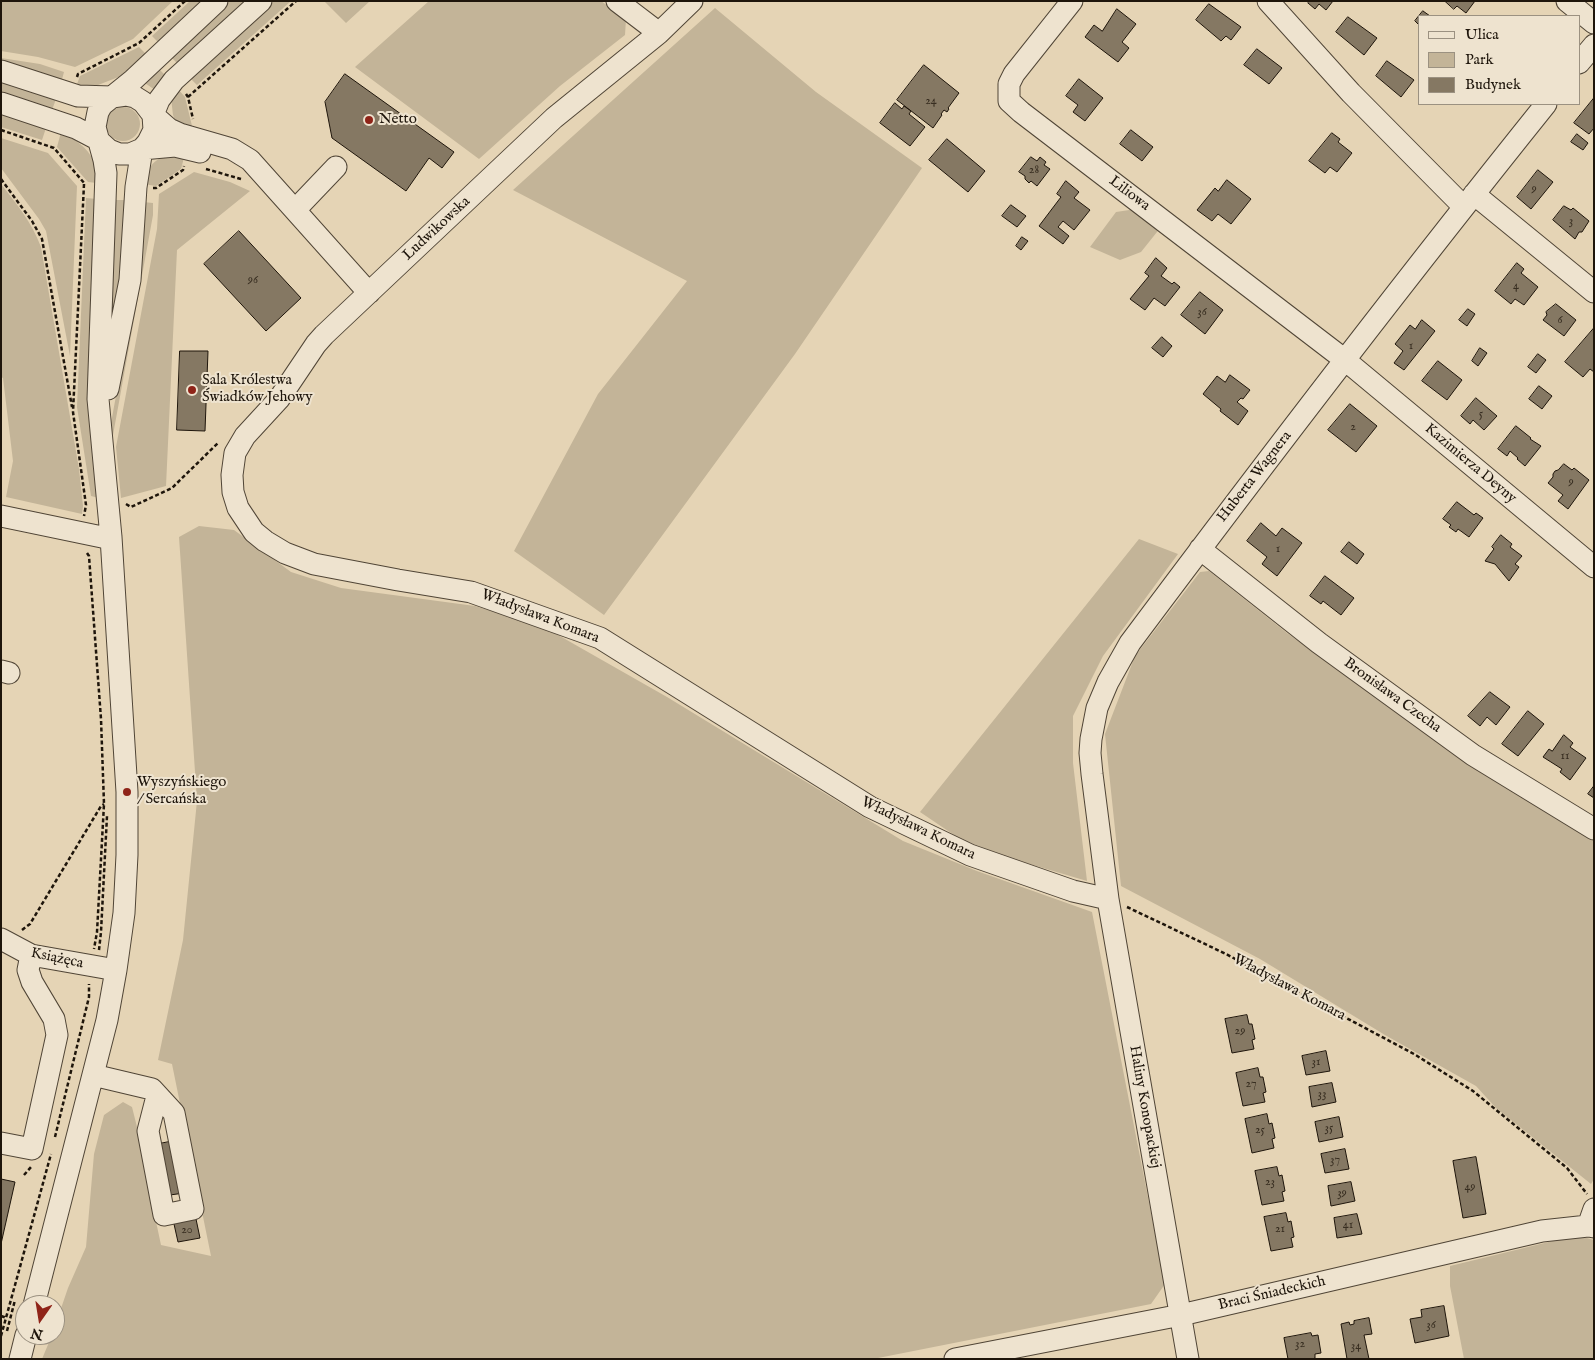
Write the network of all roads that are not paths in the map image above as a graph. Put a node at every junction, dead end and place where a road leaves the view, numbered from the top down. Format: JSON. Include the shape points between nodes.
{"nodes":[{"id":1,"x":217,"y":1,"type":"edge"},
{"id":2,"x":261,"y":1,"type":"edge"},
{"id":3,"x":617,"y":1,"type":"edge"},
{"id":4,"x":692,"y":1,"type":"edge"},
{"id":5,"x":1072,"y":1,"type":"edge"},
{"id":6,"x":1268,"y":1,"type":"edge"},
{"id":7,"x":1566,"y":1,"type":"edge"},
{"id":8,"x":1594,"y":23,"type":"edge"},
{"id":9,"x":658,"y":33,"type":"junction"},
{"id":10,"x":1594,"y":45,"type":"edge"},
{"id":11,"x":1580,"y":63,"type":"edge"},
{"id":12,"x":1,"y":71,"type":"edge"},
{"id":13,"x":112,"y":97,"type":"junction"},
{"id":14,"x":1,"y":103,"type":"edge"},
{"id":15,"x":1545,"y":105,"type":"edge"},
{"id":16,"x":153,"y":115,"type":"junction"},
{"id":17,"x":97,"y":139,"type":"junction"},
{"id":18,"x":142,"y":149,"type":"junction"},
{"id":19,"x":336,"y":167,"type":"dead end"},
{"id":20,"x":263,"y":174,"type":"junction"},
{"id":21,"x":1469,"y":200,"type":"junction"},
{"id":22,"x":295,"y":210,"type":"junction"},
{"id":23,"x":1594,"y":292,"type":"edge"},
{"id":24,"x":369,"y":293,"type":"junction"},
{"id":25,"x":1345,"y":360,"type":"junction"},
{"id":26,"x":102,"y":444,"type":"junction"},
{"id":27,"x":233,"y":492,"type":"joint"},
{"id":28,"x":1,"y":516,"type":"edge"},
{"id":29,"x":111,"y":537,"type":"junction"},
{"id":30,"x":1200,"y":549,"type":"junction"},
{"id":31,"x":1594,"y":567,"type":"edge"},
{"id":32,"x":1594,"y":829,"type":"edge"},
{"id":33,"x":1108,"y":899,"type":"junction"},
{"id":34,"x":3,"y":940,"type":"edge"},
{"id":35,"x":31,"y":955,"type":"junction"},
{"id":36,"x":116,"y":970,"type":"junction"},
{"id":37,"x":93,"y":1075,"type":"junction"},
{"id":38,"x":157,"y":1096,"type":"junction"},
{"id":39,"x":1,"y":1143,"type":"edge"},
{"id":40,"x":1591,"y":1215,"type":"edge"},
{"id":41,"x":37,"y":1295,"type":"edge"},
{"id":42,"x":1181,"y":1315,"type":"junction"},
{"id":43,"x":20,"y":1345,"type":"edge"},
{"id":44,"x":20,"y":1359,"type":"edge"},
{"id":45,"x":955,"y":1359,"type":"edge"},
{"id":46,"x":1188,"y":1359,"type":"edge"}],
"edges":[{"from":1,"to":13,"type":"street"},
{"from":2,"to":16,"type":"street","via":[[174,80]]},
{"from":3,"to":9,"type":"street"},
{"from":4,"to":9,"type":"street","name":"Ludwikowska"},
{"from":5,"to":25,"type":"street","name":"Liliowa","via":[[1014,74],[1009,84],[1010,101]]},
{"from":6,"to":21,"type":"street","via":[[1351,94]]},
{"from":7,"to":8,"type":"street"},
{"from":9,"to":24,"type":"street","name":"Ludwikowska","via":[[554,118]]},
{"from":10,"to":11,"type":"street"},
{"from":12,"to":13,"type":"street","via":[[78,96]]},
{"from":13,"to":16,"type":"street","via":[[135,97]]},
{"from":13,"to":17,"type":"street","via":[[98,112]]},
{"from":14,"to":17,"type":"street","via":[[76,128]]},
{"from":15,"to":21,"type":"street","name":"Huberta Wagnera"},
{"from":16,"to":18,"type":"street","via":[[154,130]]},
{"from":16,"to":20,"type":"street","via":[[180,134],[232,149],[250,160]]},
{"from":17,"to":18,"type":"street","via":[[119,154]]},
{"from":17,"to":26,"type":"street","via":[[106,173],[98,390]]},
{"from":18,"to":20,"type":"street","via":[[175,146],[245,165]]},
{"from":18,"to":26,"type":"street","via":[[130,280],[104,410]]},
{"from":19,"to":22,"type":"street"},
{"from":20,"to":22,"type":"street"},
{"from":21,"to":23,"type":"street"},
{"from":21,"to":25,"type":"street","name":"Huberta Wagnera"},
{"from":22,"to":24,"type":"street"},
{"from":24,"to":27,"type":"street","name":"Ludwikowska","via":[[316,344],[279,399],[245,436],[233,462]]},
{"from":25,"to":30,"type":"street","name":"Huberta Wagnera"},
{"from":25,"to":31,"type":"street","name":"Kazimierza Deyny"},
{"from":26,"to":29,"type":"street"},
{"from":27,"to":33,"type":"street","name":"Władysława Komara","via":[[238,508],[254,532],[285,553],[342,570],[471,592],[600,638],[870,807],[970,855],[1073,891]]},
{"from":28,"to":29,"type":"street"},
{"from":29,"to":36,"type":"street","via":[[127,792],[124,913]]},
{"from":30,"to":32,"type":"street","name":"Bronisława Czecha","via":[[1319,643],[1473,755]]},
{"from":30,"to":33,"type":"street","name":"Huberta Wagnera","via":[[1130,643],[1097,708],[1090,753]]},
{"from":33,"to":42,"type":"street","name":"Haliny Konopackiej"},
{"from":34,"to":35,"type":"street","name":"Książęca"},
{"from":35,"to":36,"type":"street","name":"Książęca"},
{"from":35,"to":39,"type":"street","via":[[28,970],[54,1019],[57,1035],[32,1150]]},
{"from":36,"to":37,"type":"street"},
{"from":37,"to":38,"type":"street","via":[[152,1089]]},
{"from":37,"to":41,"type":"street"},
{"from":38,"to":38,"type":"street","via":[[148,1132],[164,1215],[193,1209],[174,1113]]},
{"from":40,"to":42,"type":"street","name":"Braci Śniadeckich","via":[[1542,1231]]},
{"from":42,"to":45,"type":"street","name":"Braci Śniadeckich"},
{"from":42,"to":46,"type":"street","name":"Haliny Konopackiej"},
{"from":43,"to":44,"type":"street"}]}
